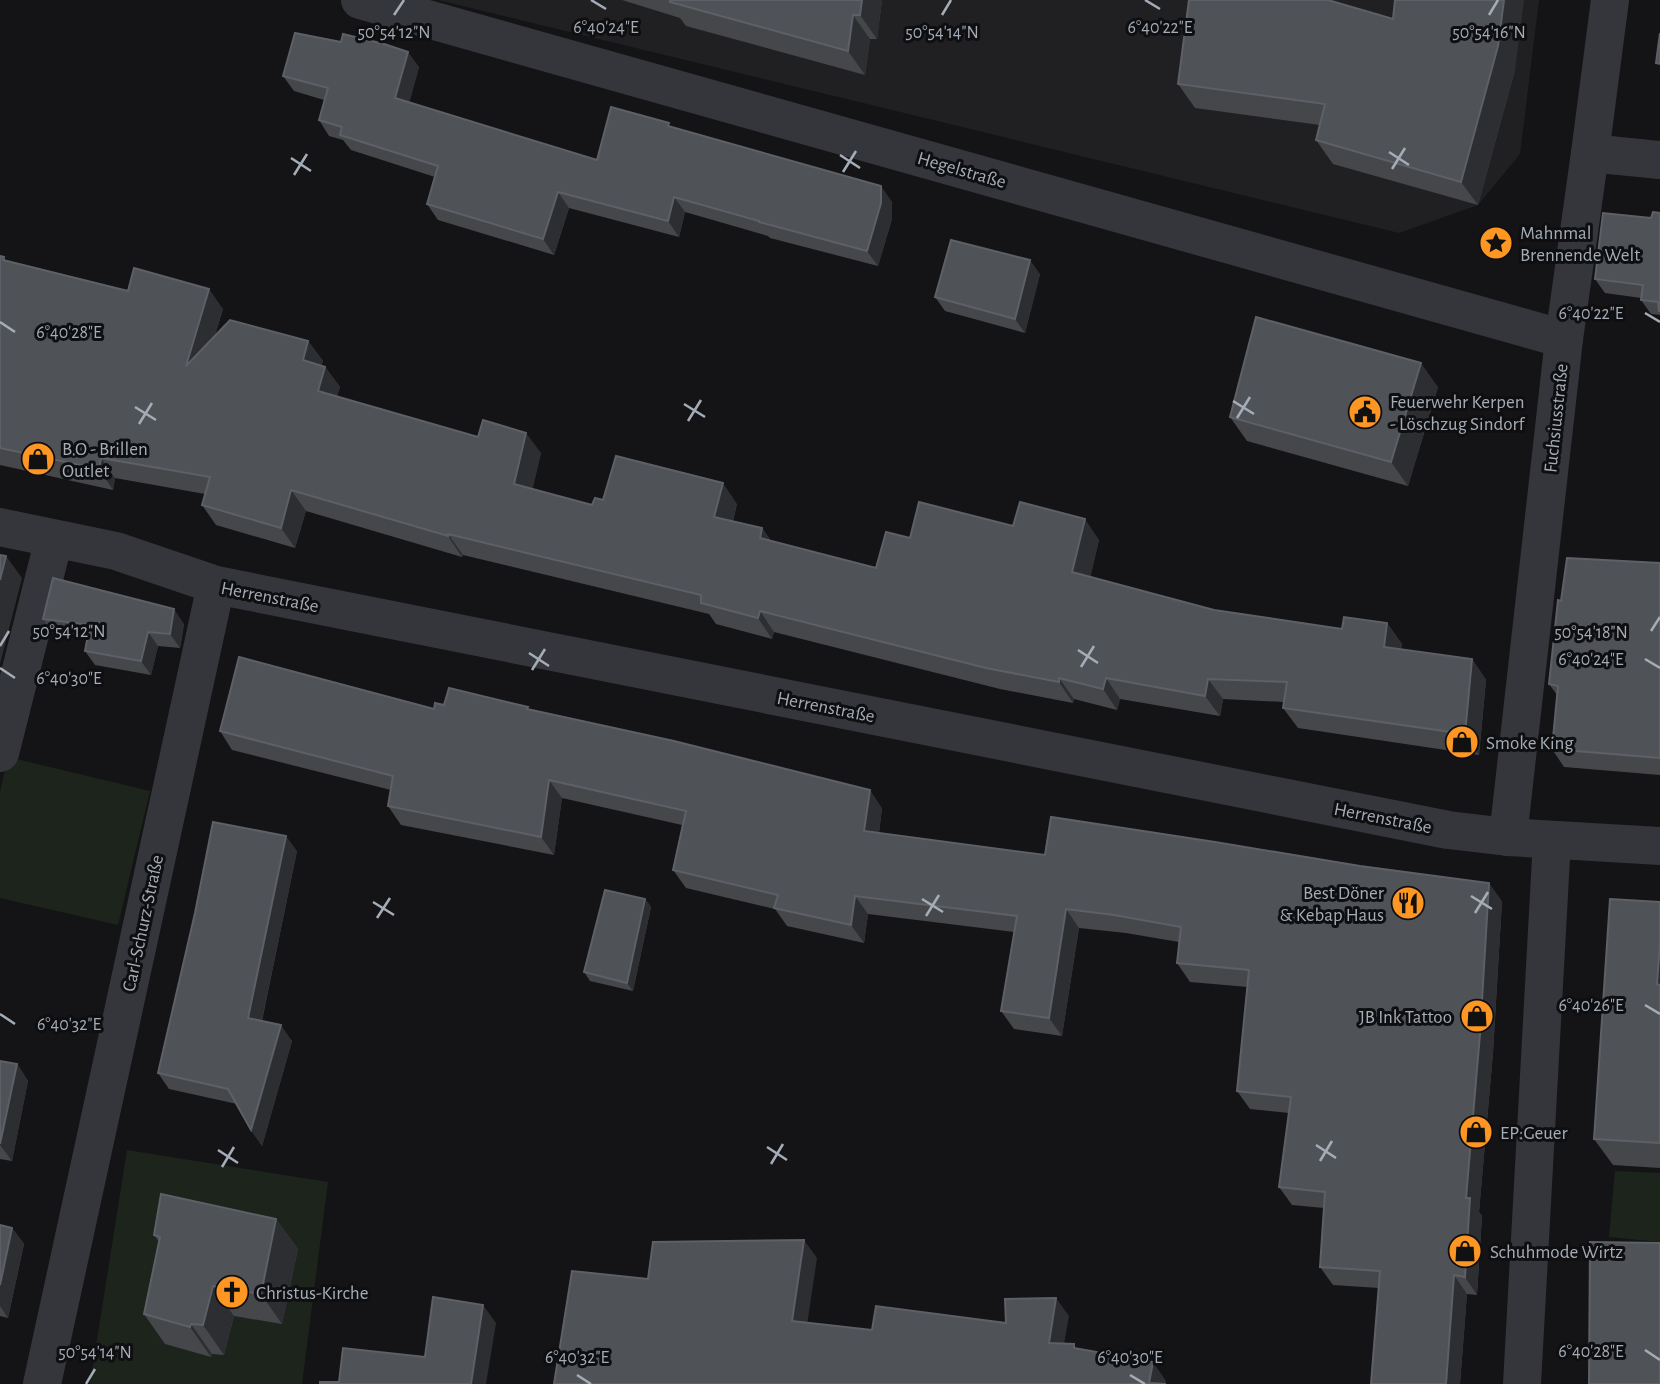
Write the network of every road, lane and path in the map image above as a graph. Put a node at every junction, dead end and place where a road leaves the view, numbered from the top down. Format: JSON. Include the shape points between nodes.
{"nodes":[{"id":1,"x":360,"y":0,"type":"edge"},
{"id":2,"x":1610,"y":0,"type":"edge"},
{"id":3,"x":1590,"y":153,"type":"junction"},
{"id":4,"x":1660,"y":160,"type":"edge"},
{"id":5,"x":1564,"y":339,"type":"junction"},
{"id":6,"x":0,"y":527,"type":"edge"},
{"id":7,"x":54,"y":539,"type":"junction"},
{"id":8,"x":216,"y":585,"type":"junction"},
{"id":9,"x":0,"y":752,"type":"edge"},
{"id":10,"x":1508,"y":837,"type":"junction"},
{"id":11,"x":1552,"y":840,"type":"junction"},
{"id":12,"x":1660,"y":846,"type":"edge"},
{"id":13,"x":42,"y":1384,"type":"edge"},
{"id":14,"x":1522,"y":1384,"type":"edge"}],
"edges":[{"from":1,"to":5,"type":"street","name":"Hegelstraße"},
{"from":2,"to":3,"type":"street","name":"Fuchsiusstraße"},
{"from":3,"to":4,"type":"street"},
{"from":3,"to":5,"type":"street","name":"Fuchsiusstraße"},
{"from":5,"to":10,"type":"street","name":"Fuchsiusstraße"},
{"from":6,"to":7,"type":"street","name":"Herrenstraße"},
{"from":7,"to":8,"type":"street","name":"Herrenstraße","via":[[117,551]]},
{"from":7,"to":9,"type":"street"},
{"from":8,"to":10,"type":"street","name":"Herrenstraße","via":[[1434,827]]},
{"from":8,"to":13,"type":"street","name":"Carl-Schurz-Straße"},
{"from":10,"to":11,"type":"street","name":"Herrenstraße"},
{"from":11,"to":12,"type":"street","name":"Herrenstraße"},
{"from":11,"to":14,"type":"street"}]}
